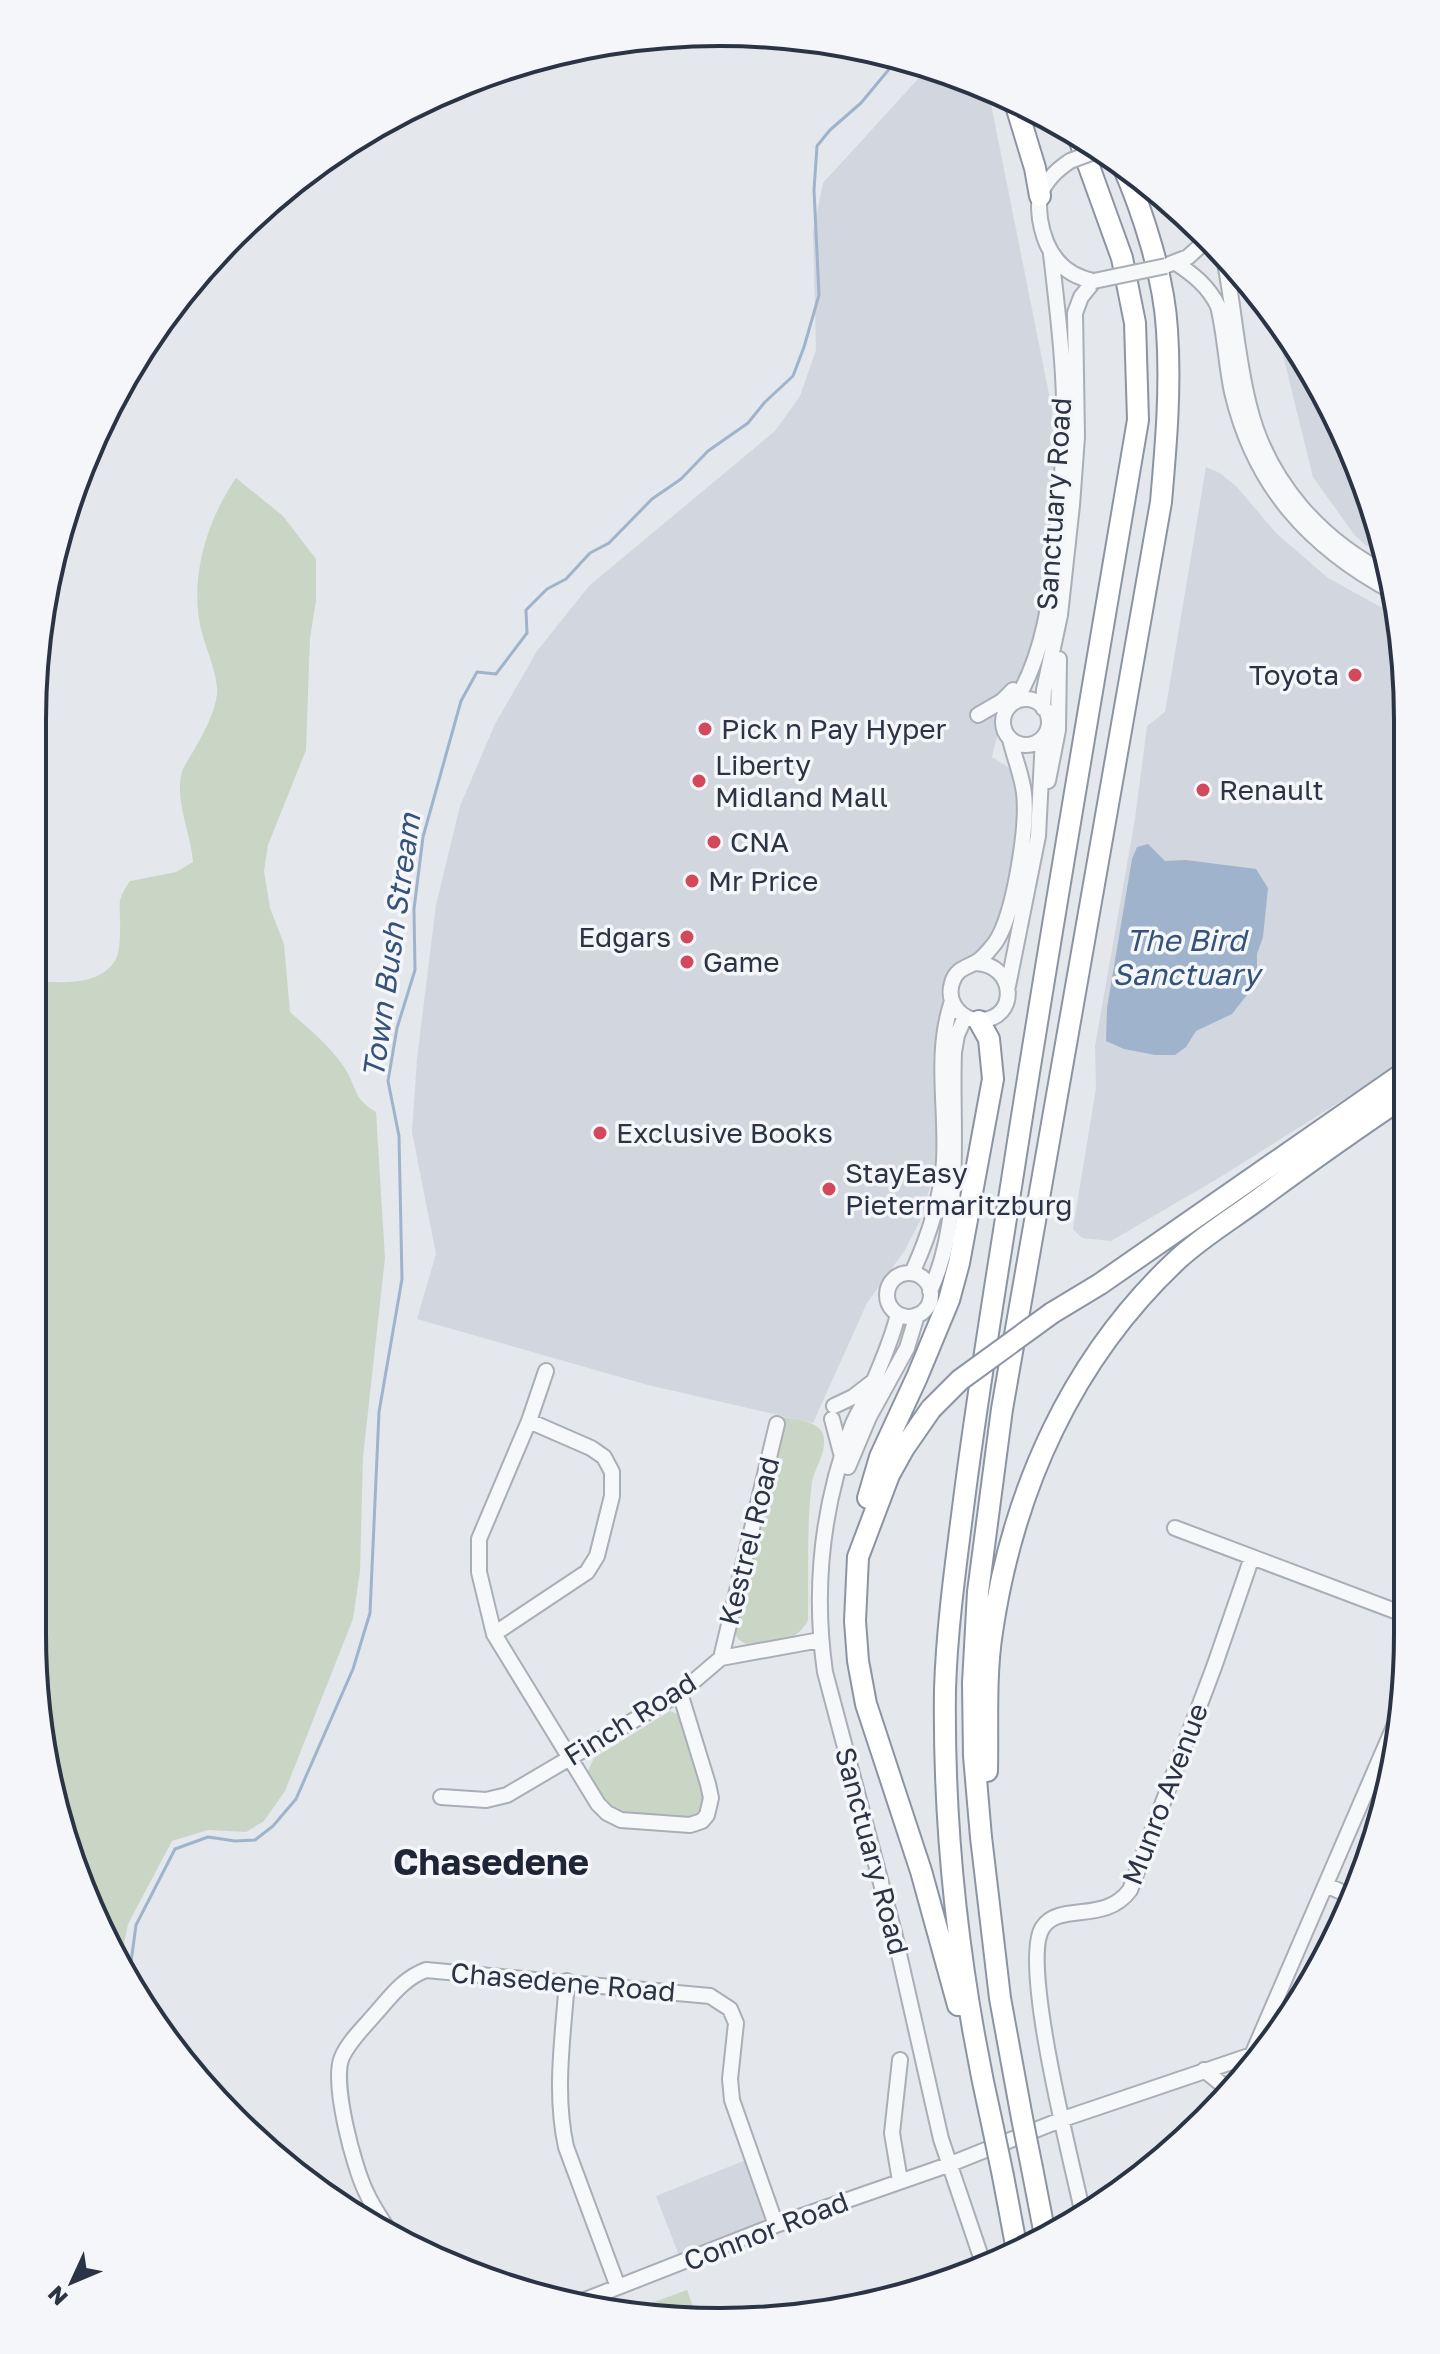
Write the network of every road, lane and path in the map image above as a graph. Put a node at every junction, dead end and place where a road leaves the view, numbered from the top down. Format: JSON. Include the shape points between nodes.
{"nodes":[{"id":1,"x":1019,"y":117,"type":"edge"},
{"id":2,"x":1084,"y":154,"type":"edge"},
{"id":3,"x":1086,"y":155,"type":"edge"},
{"id":4,"x":1129,"y":184,"type":"edge"},
{"id":5,"x":1040,"y":196,"type":"junction"},
{"id":6,"x":1200,"y":246,"type":"edge"},
{"id":7,"x":1050,"y":254,"type":"junction"},
{"id":8,"x":1171,"y":264,"type":"junction"},
{"id":9,"x":1227,"y":276,"type":"edge"},
{"id":10,"x":1094,"y":281,"type":"junction"},
{"id":11,"x":1376,"y":567,"type":"edge"},
{"id":12,"x":1380,"y":584,"type":"edge"},
{"id":13,"x":1060,"y":615,"type":"junction"},
{"id":14,"x":1039,"y":646,"type":"junction"},
{"id":15,"x":1015,"y":702,"type":"junction"},
{"id":16,"x":1043,"y":708,"type":"junction"},
{"id":17,"x":978,"y":715,"type":"dead end"},
{"id":18,"x":1043,"y":738,"type":"junction"},
{"id":19,"x":1010,"y":739,"type":"junction"},
{"id":20,"x":1039,"y":822,"type":"junction"},
{"id":21,"x":976,"y":963,"type":"junction"},
{"id":22,"x":1008,"y":986,"type":"junction"},
{"id":23,"x":952,"y":1001,"type":"junction"},
{"id":24,"x":972,"y":1019,"type":"junction"},
{"id":25,"x":1394,"y":1080,"type":"edge"},
{"id":26,"x":1394,"y":1104,"type":"edge"},
{"id":27,"x":912,"y":1273,"type":"junction"},
{"id":28,"x":930,"y":1291,"type":"junction"},
{"id":29,"x":898,"y":1314,"type":"junction"},
{"id":30,"x":917,"y":1315,"type":"junction"},
{"id":31,"x":546,"y":1371,"type":"dead end"},
{"id":32,"x":873,"y":1381,"type":"junction"},
{"id":33,"x":529,"y":1421,"type":"junction"},
{"id":34,"x":777,"y":1424,"type":"dead end"},
{"id":35,"x":842,"y":1457,"type":"junction"},
{"id":36,"x":1175,"y":1528,"type":"dead end"},
{"id":37,"x":824,"y":1536,"type":"junction"},
{"id":38,"x":858,"y":1557,"type":"junction"},
{"id":39,"x":1252,"y":1557,"type":"junction"},
{"id":40,"x":1394,"y":1611,"type":"edge"},
{"id":41,"x":494,"y":1634,"type":"junction"},
{"id":42,"x":820,"y":1640,"type":"junction"},
{"id":43,"x":721,"y":1658,"type":"junction"},
{"id":44,"x":680,"y":1693,"type":"junction"},
{"id":45,"x":570,"y":1758,"type":"junction"},
{"id":46,"x":1378,"y":1779,"type":"edge"},
{"id":47,"x":441,"y":1797,"type":"dead end"},
{"id":48,"x":981,"y":1837,"type":"junction"},
{"id":49,"x":1326,"y":1885,"type":"junction"},
{"id":50,"x":1343,"y":1893,"type":"edge"},
{"id":51,"x":567,"y":1981,"type":"junction"},
{"id":52,"x":1268,"y":2025,"type":"edge"},
{"id":53,"x":1245,"y":2056,"type":"edge"},
{"id":54,"x":900,"y":2060,"type":"dead end"},
{"id":55,"x":1204,"y":2070,"type":"junction"},
{"id":56,"x":1222,"y":2084,"type":"edge"},
{"id":57,"x":987,"y":2101,"type":"junction"},
{"id":58,"x":1063,"y":2119,"type":"junction"},
{"id":59,"x":948,"y":2165,"type":"junction"},
{"id":60,"x":900,"y":2181,"type":"junction"},
{"id":61,"x":1080,"y":2203,"type":"edge"},
{"id":62,"x":380,"y":2216,"type":"edge"},
{"id":63,"x":776,"y":2225,"type":"junction"},
{"id":64,"x":1043,"y":2225,"type":"edge"},
{"id":65,"x":1015,"y":2239,"type":"edge"},
{"id":66,"x":980,"y":2256,"type":"edge"},
{"id":67,"x":618,"y":2287,"type":"junction"},
{"id":68,"x":595,"y":2296,"type":"edge"}],
"edges":[{"from":1,"to":5,"type":"highway"},
{"from":2,"to":57,"type":"highway","via":[[1122,258],[1135,323],[1138,420],[976,1408],[950,1608],[945,1687],[951,1884]]},
{"from":3,"to":5,"type":"street","bridge":true,"via":[[1053,174]]},
{"from":4,"to":48,"type":"highway","via":[[1153,252],[1167,327],[1168,423],[1161,502],[1010,1363],[988,1516],[973,1683]]},
{"from":5,"to":7,"type":"street","name":"Sanctuary Road","via":[[1041,227]]},
{"from":6,"to":8,"type":"street"},
{"from":7,"to":10,"type":"street","via":[[1065,269]]},
{"from":7,"to":14,"type":"street","name":"Sanctuary Road","via":[[1064,438],[1052,591]]},
{"from":8,"to":10,"type":"street","bridge":true},
{"from":8,"to":12,"type":"street","via":[[1202,282],[1218,306],[1239,416],[1279,500],[1339,560]]},
{"from":9,"to":11,"type":"street","via":[[1249,408],[1269,460],[1321,528]]},
{"from":10,"to":13,"type":"street","name":"Sanctuary Road","via":[[1075,313],[1077,437]]},
{"from":13,"to":16,"type":"street","name":"Sanctuary Road"},
{"from":13,"to":20,"type":"street","via":[[1058,730]]},
{"from":14,"to":15,"type":"street","name":"Sanctuary Road"},
{"from":14,"to":17,"type":"street","via":[[1010,694]]},
{"from":15,"to":16,"type":"street","via":[[1033,700]]},
{"from":15,"to":19,"type":"street","via":[[1003,723]]},
{"from":16,"to":18,"type":"street","via":[[1049,720]]},
{"from":18,"to":19,"type":"street","via":[[1026,746]]},
{"from":18,"to":20,"type":"street"},
{"from":19,"to":21,"type":"street","via":[[1024,796],[1024,830],[1001,933]]},
{"from":20,"to":22,"type":"street"},
{"from":21,"to":22,"type":"street","via":[[993,966]]},
{"from":21,"to":23,"type":"street","via":[[953,979]]},
{"from":22,"to":24,"type":"street","via":[[1002,1010],[992,1018]]},
{"from":23,"to":24,"type":"street"},
{"from":23,"to":27,"type":"street","via":[[942,1034],[941,1182]]},
{"from":24,"to":28,"type":"street","via":[[957,1035],[954,1052],[951,1205]]},
{"from":24,"to":38,"type":"highway","via":[[992,1049],[993,1079],[959,1263],[880,1457]]},
{"from":25,"to":38,"type":"highway","bridge":true,"via":[[960,1380],[904,1448]]},
{"from":26,"to":48,"type":"highway","via":[[1178,1259],[1124,1316],[1070,1395],[1033,1470],[1001,1581],[991,1635],[987,1805]]},
{"from":27,"to":28,"type":"street"},
{"from":27,"to":29,"type":"street","via":[[897,1276],[888,1287],[889,1304]]},
{"from":28,"to":30,"type":"street","via":[[928,1305]]},
{"from":29,"to":30,"type":"street"},
{"from":29,"to":32,"type":"street","name":"Sanctuary Road"},
{"from":30,"to":37,"type":"street","name":"Sanctuary Road","via":[[907,1348],[849,1464]]},
{"from":31,"to":33,"type":"street"},
{"from":32,"to":35,"type":"street","name":"Sanctuary Road"},
{"from":32,"to":35,"type":"street","via":[[833,1413]]},
{"from":33,"to":41,"type":"street","via":[[479,1539],[479,1572]]},
{"from":33,"to":41,"type":"street","via":[[604,1457],[612,1472],[612,1496],[597,1556],[587,1572]]},
{"from":34,"to":43,"type":"street","name":"Kestrel Road"},
{"from":35,"to":37,"type":"street","name":"Sanctuary Road"},
{"from":36,"to":39,"type":"street"},
{"from":37,"to":42,"type":"street","name":"Sanctuary Road"},
{"from":38,"to":57,"type":"highway","via":[[855,1621],[866,1704]]},
{"from":39,"to":40,"type":"street"},
{"from":39,"to":58,"type":"street","name":"Munro Avenue","via":[[1130,1890],[1110,1908],[1053,1918],[1038,1936],[1036,1982]]},
{"from":41,"to":45,"type":"street"},
{"from":42,"to":43,"type":"street","name":"Finch Road"},
{"from":42,"to":59,"type":"street","name":"Sanctuary Road"},
{"from":43,"to":44,"type":"street","name":"Finch Road"},
{"from":44,"to":45,"type":"street","name":"Finch Road"},
{"from":44,"to":45,"type":"street","via":[[711,1798],[702,1821],[690,1825],[614,1817],[598,1804]]},
{"from":45,"to":47,"type":"street","name":"Finch Road","via":[[498,1798]]},
{"from":46,"to":49,"type":"street"},
{"from":48,"to":64,"type":"highway","bridge":true,"via":[[1000,1998]]},
{"from":49,"to":50,"type":"street"},
{"from":49,"to":52,"type":"street"},
{"from":51,"to":62,"type":"street","name":"Chasedene Road","via":[[426,1970],[405,1981],[342,2055],[339,2087],[356,2166]]},
{"from":51,"to":63,"type":"street","name":"Chasedene Road","via":[[710,1996],[730,2009],[736,2023],[732,2100]]},
{"from":51,"to":67,"type":"street","via":[[561,2123]]},
{"from":53,"to":55,"type":"street","name":"Connor Road"},
{"from":54,"to":60,"type":"street","via":[[892,2133]]},
{"from":55,"to":56,"type":"street"},
{"from":55,"to":58,"type":"street","name":"Connor Road"},
{"from":57,"to":65,"type":"highway","bridge":true},
{"from":58,"to":59,"type":"street","name":"Connor Road"},
{"from":58,"to":61,"type":"street","name":"Munro Avenue"},
{"from":59,"to":60,"type":"street","name":"Connor Road"},
{"from":59,"to":66,"type":"street","name":"Sanctuary Road"},
{"from":60,"to":63,"type":"street","name":"Connor Road"},
{"from":63,"to":67,"type":"street","name":"Connor Road"},
{"from":67,"to":68,"type":"street","name":"Connor Road"}]}
